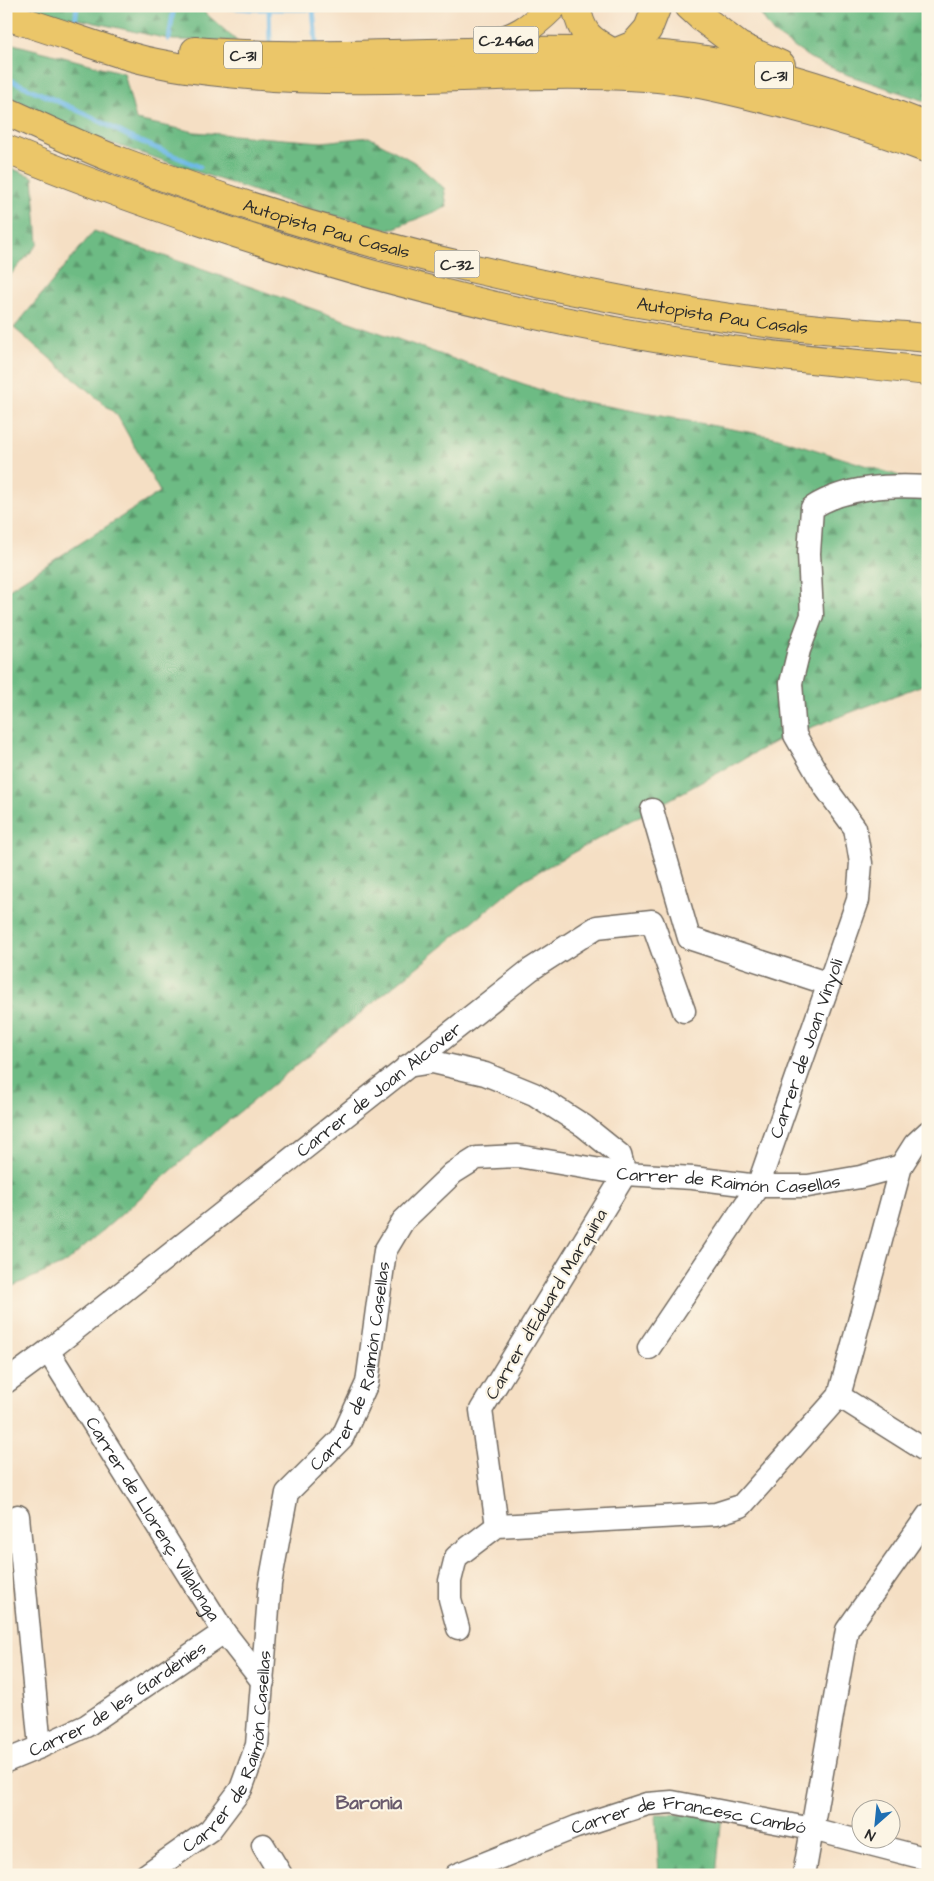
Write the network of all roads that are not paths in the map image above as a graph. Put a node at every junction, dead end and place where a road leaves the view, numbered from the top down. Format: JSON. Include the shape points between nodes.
{"nodes":[{"id":1,"x":553,"y":6,"type":"edge"},
{"id":2,"x":576,"y":6,"type":"edge"},
{"id":3,"x":657,"y":6,"type":"edge"},
{"id":4,"x":690,"y":6,"type":"edge"},
{"id":5,"x":6,"y":16,"type":"edge"},
{"id":6,"x":38,"y":26,"type":"junction"},
{"id":7,"x":449,"y":52,"type":"junction"},
{"id":8,"x":614,"y":53,"type":"junction"},
{"id":9,"x":427,"y":78,"type":"junction"},
{"id":10,"x":797,"y":107,"type":"junction"},
{"id":11,"x":6,"y":111,"type":"edge"},
{"id":12,"x":928,"y":118,"type":"edge"},
{"id":13,"x":928,"y":127,"type":"edge"},
{"id":14,"x":6,"y":149,"type":"edge"},
{"id":15,"x":928,"y":149,"type":"edge"},
{"id":16,"x":928,"y":338,"type":"edge"},
{"id":17,"x":928,"y":371,"type":"edge"},
{"id":18,"x":928,"y":487,"type":"edge"},
{"id":19,"x":652,"y":810,"type":"dead end"},
{"id":20,"x":829,"y":984,"type":"junction"},
{"id":21,"x":684,"y":1011,"type":"dead end"},
{"id":22,"x":407,"y":1066,"type":"junction"},
{"id":23,"x":928,"y":1132,"type":"edge"},
{"id":24,"x":901,"y":1166,"type":"junction"},
{"id":25,"x":625,"y":1174,"type":"junction"},
{"id":26,"x":758,"y":1186,"type":"junction"},
{"id":27,"x":649,"y":1348,"type":"dead end"},
{"id":28,"x":48,"y":1351,"type":"junction"},
{"id":29,"x":6,"y":1382,"type":"edge"},
{"id":30,"x":839,"y":1396,"type":"junction"},
{"id":31,"x":928,"y":1452,"type":"edge"},
{"id":32,"x":928,"y":1515,"type":"edge"},
{"id":33,"x":18,"y":1516,"type":"dead end"},
{"id":34,"x":497,"y":1526,"type":"junction"},
{"id":35,"x":458,"y":1628,"type":"dead end"},
{"id":36,"x":224,"y":1632,"type":"junction"},
{"id":37,"x":262,"y":1682,"type":"junction"},
{"id":38,"x":40,"y":1748,"type":"junction"},
{"id":39,"x":6,"y":1761,"type":"edge"},
{"id":40,"x":812,"y":1829,"type":"junction"},
{"id":41,"x":263,"y":1845,"type":"dead end"},
{"id":42,"x":928,"y":1859,"type":"edge"},
{"id":43,"x":146,"y":1875,"type":"edge"},
{"id":44,"x":281,"y":1875,"type":"edge"},
{"id":45,"x":456,"y":1875,"type":"edge"},
{"id":46,"x":804,"y":1875,"type":"edge"}],
"edges":[{"from":1,"to":7,"type":"main road","number":"C-246a","via":[[536,24],[505,41]]},
{"from":2,"to":8,"type":"main road","via":[[578,18],[589,39]]},
{"from":3,"to":8,"type":"main road","via":[[648,29],[634,45]]},
{"from":4,"to":12,"type":"main road","via":[[739,46],[797,72]]},
{"from":5,"to":6,"type":"main road","number":"C-31"},
{"from":6,"to":7,"type":"main road","number":"C-31","via":[[173,49],[226,54],[313,56]]},
{"from":6,"to":9,"type":"main road","number":"C-31","via":[[134,58],[198,70],[302,79]]},
{"from":7,"to":8,"type":"main road","number":"C-31","via":[[565,50]]},
{"from":8,"to":9,"type":"main road","via":[[599,61],[504,62],[458,67]]},
{"from":8,"to":10,"type":"main road","via":[[628,63],[717,75]]},
{"from":8,"to":13,"type":"main road","number":"C-31","via":[[707,60],[775,75],[862,101]]},
{"from":9,"to":10,"type":"main road","number":"C-31","via":[[646,77],[683,81]]},
{"from":10,"to":15,"type":"main road","number":"C-31"},
{"from":11,"to":16,"type":"main road","name":"Autopista Pau Casals","number":"C-32","via":[[119,161],[274,214],[406,252],[528,281],[686,311],[768,323]]},
{"from":14,"to":17,"type":"main road","name":"Autopista Pau Casals","number":"C-32","via":[[134,199],[285,250],[401,283],[524,312],[722,348]]},
{"from":18,"to":20,"type":"street","name":"Carrer de Joan Vinyoli","via":[[857,490],[826,499],[812,508],[809,553],[812,615],[791,683],[795,735],[825,787],[855,828],[861,863],[858,900]]},
{"from":19,"to":20,"type":"street","via":[[689,938]]},
{"from":20,"to":26,"type":"street","name":"Carrer de Joan Vinyoli"},
{"from":21,"to":22,"type":"street","name":"Carrer de Joan Alcover","via":[[652,921],[596,927],[530,970]]},
{"from":22,"to":25,"type":"street","via":[[433,1062],[486,1074],[534,1094],[620,1154]]},
{"from":22,"to":28,"type":"street","name":"Carrer de Joan Alcover"},
{"from":23,"to":24,"type":"street","via":[[915,1144]]},
{"from":24,"to":26,"type":"street","name":"Carrer de Raimón Casellas","via":[[808,1186]]},
{"from":24,"to":30,"type":"street"},
{"from":25,"to":26,"type":"street","name":"Carrer de Raimón Casellas"},
{"from":25,"to":34,"type":"street","name":"Carrer d'Eduard Marquina","via":[[480,1410]]},
{"from":25,"to":37,"type":"street","name":"Carrer de Raimón Casellas","via":[[518,1156],[477,1158],[453,1173],[403,1220],[385,1252],[368,1384],[342,1438],[286,1493],[270,1584]]},
{"from":26,"to":27,"type":"street","name":"Carrer de Joan Vinyoli"},
{"from":28,"to":29,"type":"street","name":"Carrer de Joan Alcover"},
{"from":28,"to":36,"type":"street","name":"Carrer de Llorenç Villalonga"},
{"from":30,"to":31,"type":"street"},
{"from":30,"to":34,"type":"street","via":[[741,1506],[716,1514]]},
{"from":32,"to":40,"type":"street","via":[[847,1630]]},
{"from":33,"to":38,"type":"street"},
{"from":34,"to":35,"type":"street","via":[[456,1556],[450,1599]]},
{"from":36,"to":37,"type":"street","name":"Carrer de Llorenç Villalonga"},
{"from":36,"to":38,"type":"street","name":"Carrer de les Gardènies","via":[[86,1726]]},
{"from":37,"to":43,"type":"street","name":"Carrer de Raimón Casellas","via":[[257,1745],[241,1789],[210,1830]]},
{"from":38,"to":39,"type":"street","name":"Carrer de les Gardènies"},
{"from":40,"to":42,"type":"street","name":"Carrer de Francesc Cambó"},
{"from":40,"to":45,"type":"street","name":"Carrer de Francesc Cambó","via":[[672,1802],[647,1804],[576,1827]]},
{"from":40,"to":46,"type":"street"},
{"from":41,"to":44,"type":"street"}]}
